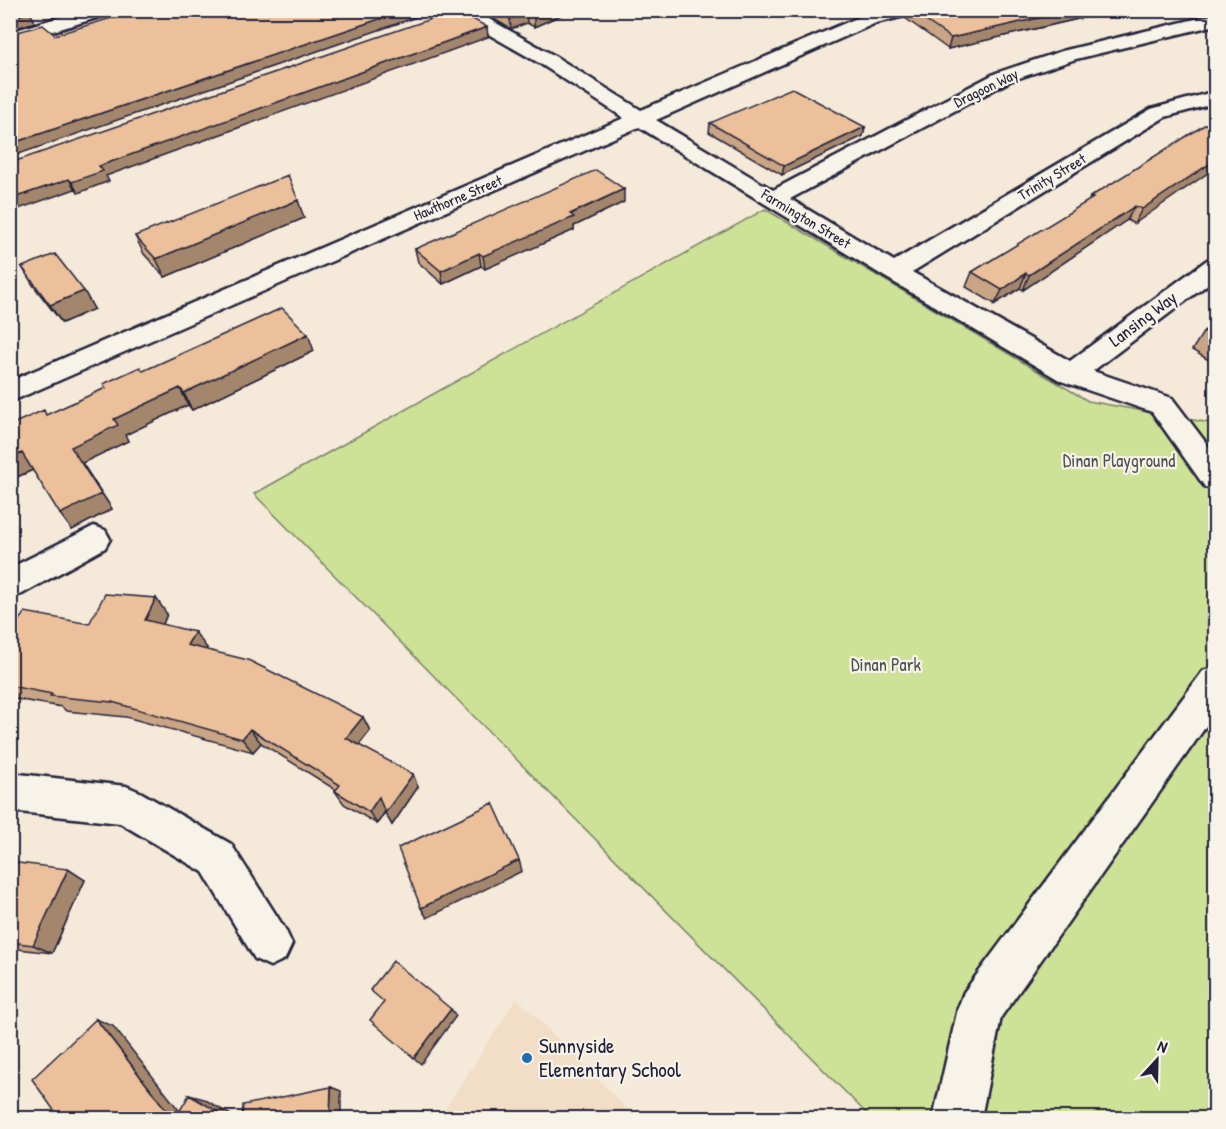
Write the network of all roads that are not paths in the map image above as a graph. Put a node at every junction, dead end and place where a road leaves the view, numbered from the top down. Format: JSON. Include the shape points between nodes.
{"nodes":[{"id":1,"x":104,"y":10,"type":"edge"},
{"id":2,"x":907,"y":10,"type":"edge"},
{"id":3,"x":463,"y":11,"type":"edge"},
{"id":4,"x":439,"y":19,"type":"edge"},
{"id":5,"x":1215,"y":19,"type":"edge"},
{"id":6,"x":10,"y":38,"type":"edge"},
{"id":7,"x":1215,"y":97,"type":"edge"},
{"id":8,"x":640,"y":119,"type":"junction"},
{"id":9,"x":773,"y":199,"type":"junction"},
{"id":10,"x":1215,"y":265,"type":"edge"},
{"id":11,"x":894,"y":272,"type":"junction"},
{"id":12,"x":1071,"y":374,"type":"junction"},
{"id":13,"x":10,"y":392,"type":"edge"},
{"id":14,"x":1215,"y":479,"type":"edge"},
{"id":15,"x":94,"y":539,"type":"dead end"},
{"id":16,"x":10,"y":584,"type":"edge"},
{"id":17,"x":1215,"y":682,"type":"edge"},
{"id":18,"x":10,"y":792,"type":"edge"},
{"id":19,"x":270,"y":944,"type":"dead end"},
{"id":20,"x":957,"y":1119,"type":"edge"}],
"edges":[{"from":1,"to":6,"type":"street"},
{"from":2,"to":8,"type":"street","name":"Hawthorne Street","via":[[870,19]]},
{"from":3,"to":4,"type":"street"},
{"from":3,"to":8,"type":"street","name":"Farmington Street"},
{"from":5,"to":9,"type":"street","name":"Dragoon Way","via":[[1069,55],[1003,77]]},
{"from":7,"to":11,"type":"street","name":"Trinity Street","via":[[1158,113]]},
{"from":8,"to":9,"type":"street","name":"Farmington Street"},
{"from":8,"to":13,"type":"street","name":"Hawthorne Street"},
{"from":9,"to":11,"type":"street","name":"Farmington Street"},
{"from":10,"to":12,"type":"street","name":"Lansing Way"},
{"from":11,"to":12,"type":"street","name":"Farmington Street"},
{"from":12,"to":14,"type":"street","name":"Farmington Street","via":[[1162,405]]},
{"from":15,"to":16,"type":"street"},
{"from":17,"to":20,"type":"street","via":[[980,1008]]},
{"from":18,"to":19,"type":"street","via":[[126,805],[217,858]]}]}
